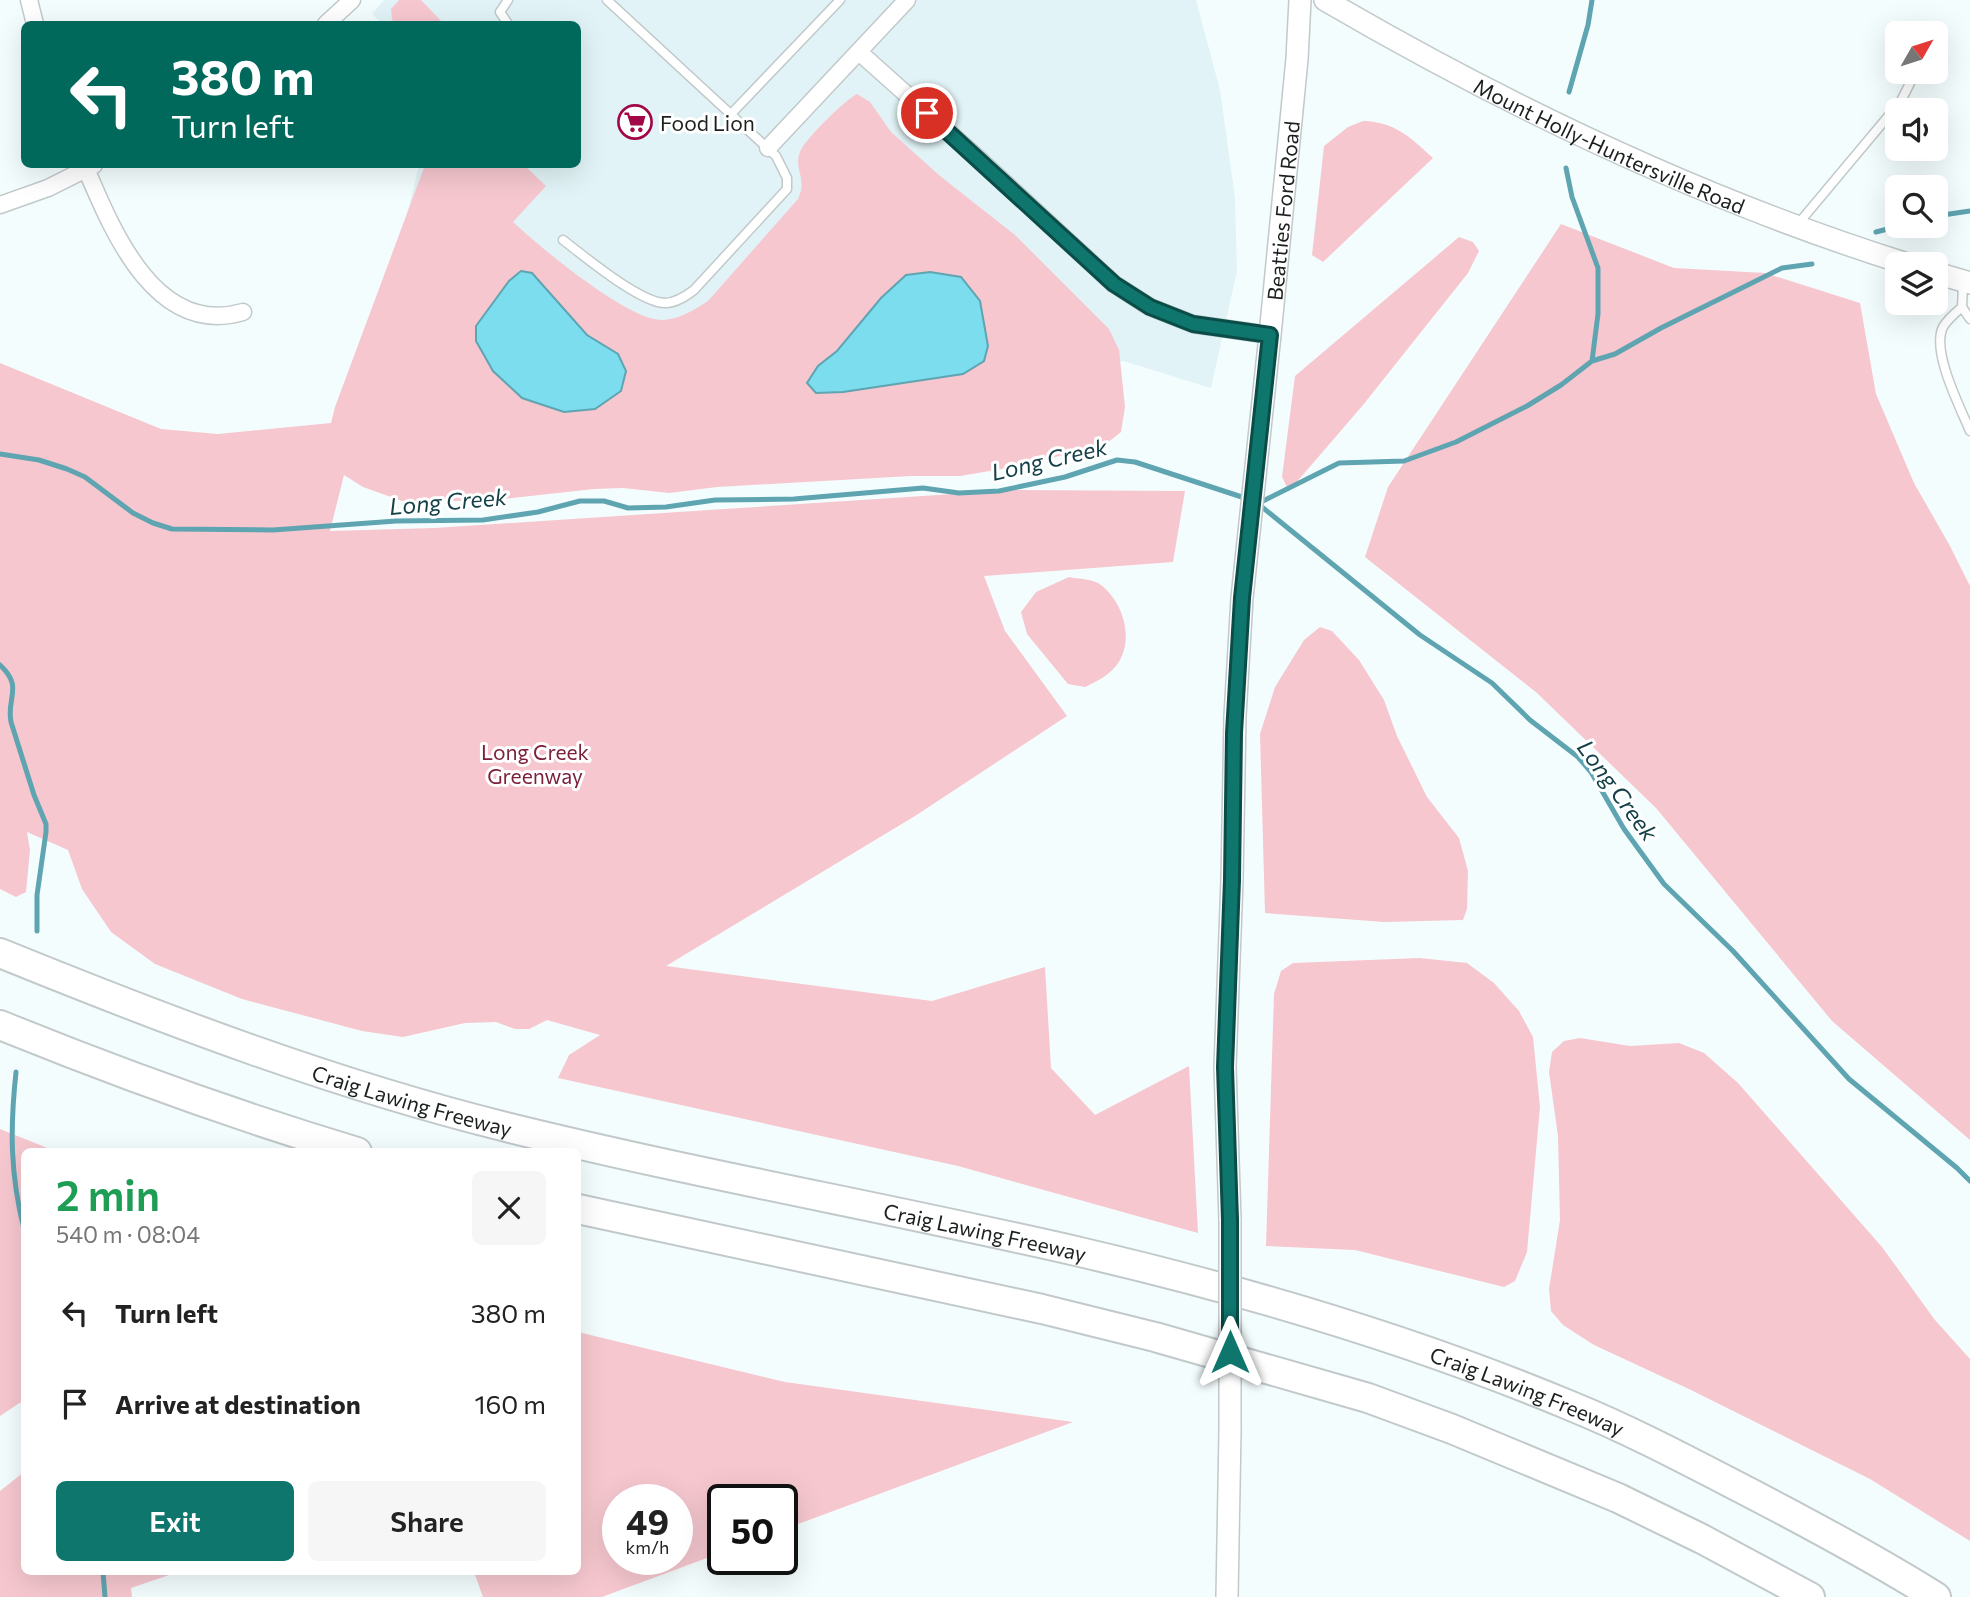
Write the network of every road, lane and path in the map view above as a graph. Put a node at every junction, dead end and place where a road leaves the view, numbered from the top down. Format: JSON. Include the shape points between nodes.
{"nodes":[{"id":1,"x":29,"y":0,"type":"edge"},
{"id":2,"x":352,"y":0,"type":"edge"},
{"id":3,"x":508,"y":0,"type":"edge"},
{"id":4,"x":607,"y":0,"type":"edge"},
{"id":5,"x":840,"y":0,"type":"edge"},
{"id":6,"x":907,"y":0,"type":"edge"},
{"id":7,"x":1300,"y":0,"type":"edge"},
{"id":8,"x":1325,"y":0,"type":"edge"},
{"id":9,"x":34,"y":21,"type":"edge"},
{"id":10,"x":329,"y":21,"type":"edge"},
{"id":11,"x":506,"y":21,"type":"edge"},
{"id":12,"x":859,"y":52,"type":"junction"},
{"id":13,"x":1910,"y":84,"type":"edge"},
{"id":14,"x":732,"y":114,"type":"junction"},
{"id":15,"x":768,"y":148,"type":"junction"},
{"id":16,"x":84,"y":168,"type":"edge"},
{"id":17,"x":89,"y":168,"type":"edge"},
{"id":18,"x":0,"y":205,"type":"edge"},
{"id":19,"x":1797,"y":226,"type":"junction"},
{"id":20,"x":563,"y":240,"type":"dead end"},
{"id":21,"x":1885,"y":256,"type":"edge"},
{"id":22,"x":1948,"y":276,"type":"edge"},
{"id":23,"x":1967,"y":282,"type":"edge"},
{"id":24,"x":1962,"y":307,"type":"junction"},
{"id":25,"x":243,"y":312,"type":"dead end"},
{"id":26,"x":1970,"y":319,"type":"edge"},
{"id":27,"x":1270,"y":335,"type":"junction"},
{"id":28,"x":1970,"y":431,"type":"edge"},
{"id":29,"x":0,"y":953,"type":"edge"},
{"id":30,"x":0,"y":1025,"type":"edge"},
{"id":31,"x":344,"y":1148,"type":"edge"},
{"id":32,"x":581,"y":1210,"type":"edge"},
{"id":33,"x":1227,"y":1597,"type":"edge"},
{"id":34,"x":1810,"y":1597,"type":"edge"},
{"id":35,"x":1936,"y":1597,"type":"edge"}],
"edges":[{"from":1,"to":9,"type":"street"},
{"from":2,"to":10,"type":"street"},
{"from":3,"to":11,"type":"lane","via":[[500,12]]},
{"from":4,"to":14,"type":"lane"},
{"from":5,"to":14,"type":"lane"},
{"from":6,"to":12,"type":"street"},
{"from":7,"to":27,"type":"main road","name":"Beatties Ford Road"},
{"from":8,"to":19,"type":"main road","name":"Mount Holly-Huntersville Road","via":[[1596,144]]},
{"from":12,"to":15,"type":"street"},
{"from":12,"to":27,"type":"street","via":[[1114,284],[1150,307],[1193,324]]},
{"from":13,"to":19,"type":"lane","via":[[1901,101]]},
{"from":14,"to":15,"type":"lane"},
{"from":15,"to":20,"type":"lane","via":[[783,165],[787,188],[680,300],[664,303],[642,297]]},
{"from":16,"to":18,"type":"street","via":[[48,188]]},
{"from":17,"to":25,"type":"street","via":[[129,258],[156,290],[192,311],[215,316]]},
{"from":19,"to":21,"type":"main road","name":"Mount Holly-Huntersville Road"},
{"from":22,"to":23,"type":"main road"},
{"from":23,"to":24,"type":"lane"},
{"from":24,"to":26,"type":"lane"},
{"from":24,"to":28,"type":"lane","via":[[1942,328],[1939,342]]},
{"from":27,"to":33,"type":"main road","name":"Beatties Ford Road","bridge":true,"via":[[1234,727],[1225,1067],[1230,1220]]},
{"from":29,"to":35,"type":"highway","name":"Craig Lawing Freeway","via":[[226,1040],[352,1083],[503,1126],[1083,1253],[1327,1319],[1574,1407],[1819,1528]]},
{"from":30,"to":31,"type":"highway","via":[[108,1069]]},
{"from":32,"to":34,"type":"highway","via":[[1055,1312],[1368,1398],[1618,1499]]}]}
